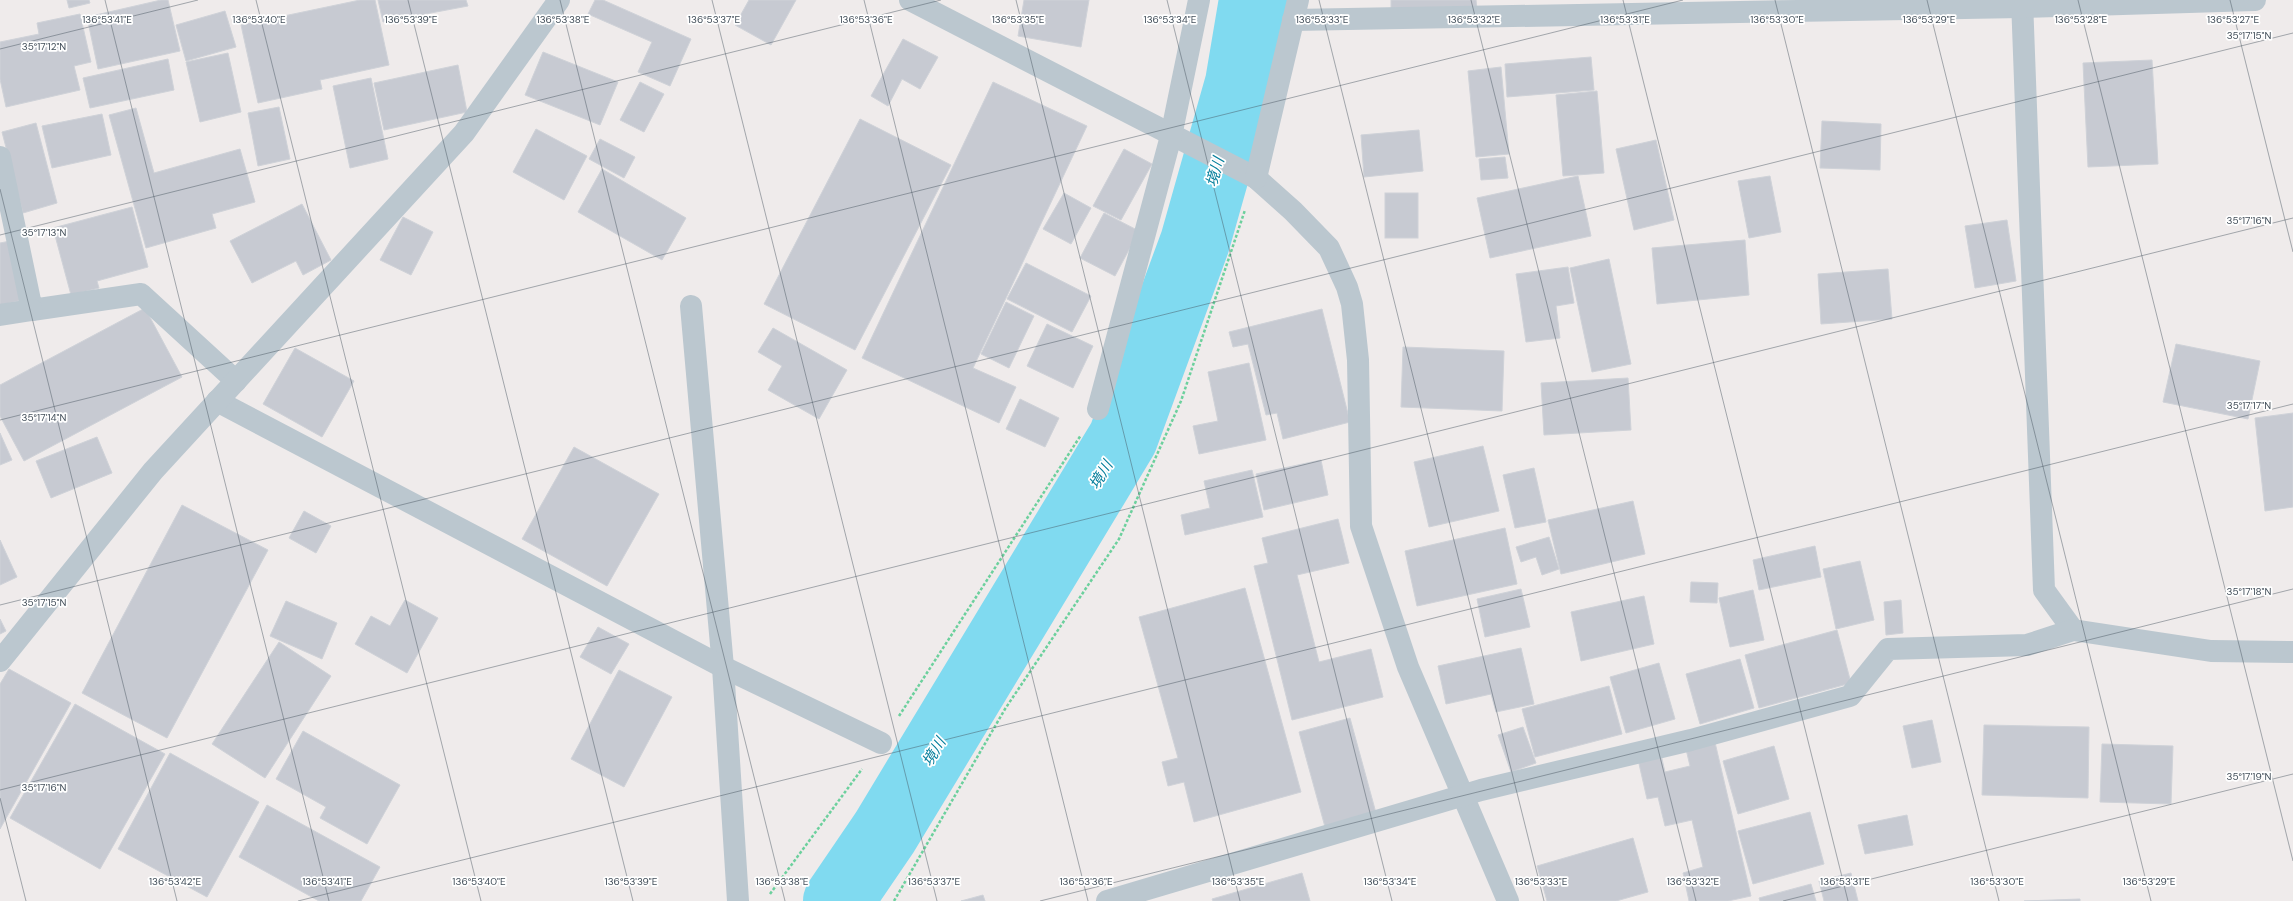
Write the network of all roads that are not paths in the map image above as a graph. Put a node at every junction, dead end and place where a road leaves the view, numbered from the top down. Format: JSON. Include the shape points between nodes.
{"nodes":[{"id":1,"x":559,"y":0,"type":"edge"},
{"id":2,"x":910,"y":0,"type":"edge"},
{"id":3,"x":1199,"y":0,"type":"edge"},
{"id":4,"x":2255,"y":0,"type":"edge"},
{"id":5,"x":2022,"y":4,"type":"edge"},
{"id":6,"x":1295,"y":10,"type":"edge"},
{"id":7,"x":1179,"y":140,"type":"junction"},
{"id":8,"x":0,"y":157,"type":"edge"},
{"id":9,"x":1256,"y":178,"type":"junction"},
{"id":10,"x":691,"y":306,"type":"dead end"},
{"id":11,"x":32,"y":310,"type":"junction"},
{"id":12,"x":0,"y":315,"type":"edge"},
{"id":13,"x":236,"y":381,"type":"junction"},
{"id":14,"x":217,"y":401,"type":"junction"},
{"id":15,"x":1098,"y":409,"type":"road end"},
{"id":16,"x":2073,"y":630,"type":"junction"},
{"id":17,"x":2293,"y":652,"type":"edge"},
{"id":18,"x":0,"y":661,"type":"edge"},
{"id":19,"x":723,"y":667,"type":"junction"},
{"id":20,"x":881,"y":743,"type":"road end"},
{"id":21,"x":1463,"y":795,"type":"junction"},
{"id":22,"x":738,"y":901,"type":"edge"},
{"id":23,"x":1107,"y":901,"type":"edge"},
{"id":24,"x":1508,"y":901,"type":"edge"}],
"edges":[{"from":1,"to":13,"type":"street","via":[[464,132]]},
{"from":2,"to":7,"type":"street"},
{"from":3,"to":7,"type":"street"},
{"from":4,"to":5,"type":"street"},
{"from":5,"to":6,"type":"street"},
{"from":5,"to":16,"type":"street","via":[[2044,590]]},
{"from":6,"to":9,"type":"street"},
{"from":7,"to":9,"type":"street"},
{"from":7,"to":15,"type":"street"},
{"from":8,"to":11,"type":"street"},
{"from":9,"to":21,"type":"street","via":[[1293,211],[1328,248],[1347,287],[1352,304],[1358,360],[1361,526],[1408,667]]},
{"from":10,"to":19,"type":"street"},
{"from":11,"to":12,"type":"street"},
{"from":11,"to":13,"type":"street","via":[[141,294]]},
{"from":13,"to":14,"type":"street"},
{"from":14,"to":18,"type":"street","via":[[153,471]]},
{"from":14,"to":19,"type":"street"},
{"from":16,"to":17,"type":"street","via":[[2211,651]]},
{"from":16,"to":21,"type":"street","via":[[2027,645],[1888,649],[1850,696],[1691,740]]},
{"from":19,"to":20,"type":"street"},
{"from":19,"to":22,"type":"street"},
{"from":21,"to":23,"type":"street"},
{"from":21,"to":24,"type":"street"}]}
